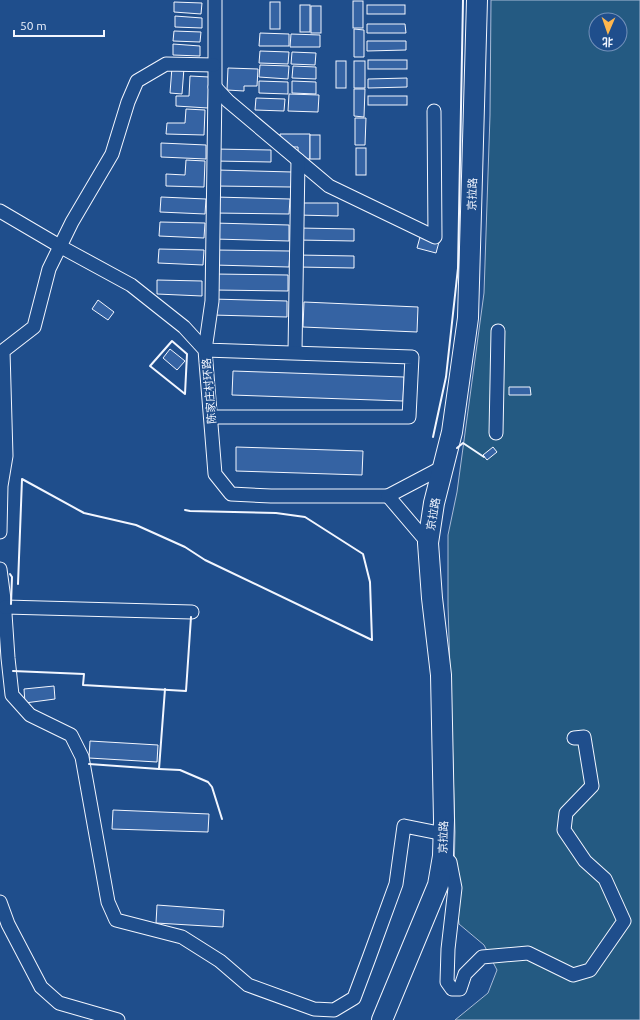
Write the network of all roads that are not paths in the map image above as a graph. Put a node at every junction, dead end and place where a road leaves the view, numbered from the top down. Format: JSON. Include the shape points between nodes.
{"nodes":[{"id":1,"x":215,"y":0,"type":"edge"},
{"id":2,"x":477,"y":0,"type":"edge"},
{"id":3,"x":214,"y":65,"type":"junction"},
{"id":4,"x":215,"y":86,"type":"junction"},
{"id":5,"x":434,"y":111,"type":"dead end"},
{"id":6,"x":298,"y":160,"type":"junction"},
{"id":7,"x":0,"y":211,"type":"edge"},
{"id":8,"x":60,"y":246,"type":"junction"},
{"id":9,"x":498,"y":330,"type":"dead end"},
{"id":10,"x":205,"y":350,"type":"junction"},
{"id":11,"x":1,"y":351,"type":"edge"},
{"id":12,"x":295,"y":352,"type":"junction"},
{"id":13,"x":211,"y":417,"type":"junction"},
{"id":14,"x":496,"y":433,"type":"dead end"},
{"id":15,"x":443,"y":467,"type":"junction"},
{"id":16,"x":388,"y":496,"type":"junction"},
{"id":17,"x":0,"y":532,"type":"edge"},
{"id":18,"x":428,"y":543,"type":"junction"},
{"id":19,"x":0,"y":569,"type":"edge"},
{"id":20,"x":5,"y":607,"type":"junction"},
{"id":21,"x":192,"y":612,"type":"dead end"},
{"id":22,"x":3,"y":630,"type":"edge"},
{"id":23,"x":574,"y":738,"type":"dead end"},
{"id":24,"x":444,"y":834,"type":"junction"},
{"id":25,"x":443,"y":856,"type":"junction"},
{"id":26,"x":0,"y":902,"type":"edge"},
{"id":27,"x":118,"y":1020,"type":"edge"},
{"id":28,"x":382,"y":1020,"type":"edge"}],
"edges":[{"from":1,"to":3,"type":"street"},
{"from":2,"to":15,"type":"highway","name":"京拉路","via":[[468,318],[452,432]]},
{"from":3,"to":4,"type":"street"},
{"from":3,"to":8,"type":"street","via":[[166,64],[137,81],[112,154]]},
{"from":4,"to":6,"type":"street","via":[[228,101]]},
{"from":4,"to":10,"type":"street","via":[[212,301]]},
{"from":5,"to":6,"type":"street","via":[[435,237],[329,186]]},
{"from":6,"to":12,"type":"street"},
{"from":7,"to":8,"type":"street","name":"陈家庄村环路"},
{"from":8,"to":10,"type":"street","name":"陈家庄村环路","via":[[131,285],[184,327]]},
{"from":8,"to":11,"type":"street","via":[[49,269],[34,326]]},
{"from":9,"to":14,"type":"street"},
{"from":10,"to":12,"type":"street"},
{"from":10,"to":13,"type":"street","name":"陈家庄村环路"},
{"from":11,"to":17,"type":"street","via":[[6,456],[1,486]]},
{"from":12,"to":13,"type":"street","via":[[412,357],[410,417]]},
{"from":13,"to":16,"type":"street","name":"陈家庄村环路","via":[[215,474],[231,494]]},
{"from":15,"to":16,"type":"street"},
{"from":15,"to":18,"type":"highway","name":"京拉路"},
{"from":16,"to":18,"type":"street"},
{"from":18,"to":24,"type":"highway","name":"京拉路","via":[[441,676]]},
{"from":19,"to":20,"type":"street"},
{"from":20,"to":21,"type":"street"},
{"from":20,"to":22,"type":"street"},
{"from":22,"to":24,"type":"street","via":[[12,695],[30,716],[71,736],[82,757],[108,902],[116,920],[182,937],[220,961],[248,985],[314,1009],[334,1010],[354,998],[396,884],[404,826]]},
{"from":23,"to":25,"type":"street","via":[[584,737],[592,786],[566,813],[564,830],[585,862],[605,879],[624,921],[590,970],[573,975],[528,953],[482,957],[465,974],[460,989],[452,989],[447,982],[455,888],[450,862]]},
{"from":24,"to":25,"type":"highway","name":"京拉路"},
{"from":25,"to":28,"type":"highway","name":"京拉路","via":[[438,885]]},
{"from":26,"to":27,"type":"street","via":[[8,924],[41,986],[59,1003]]}]}
